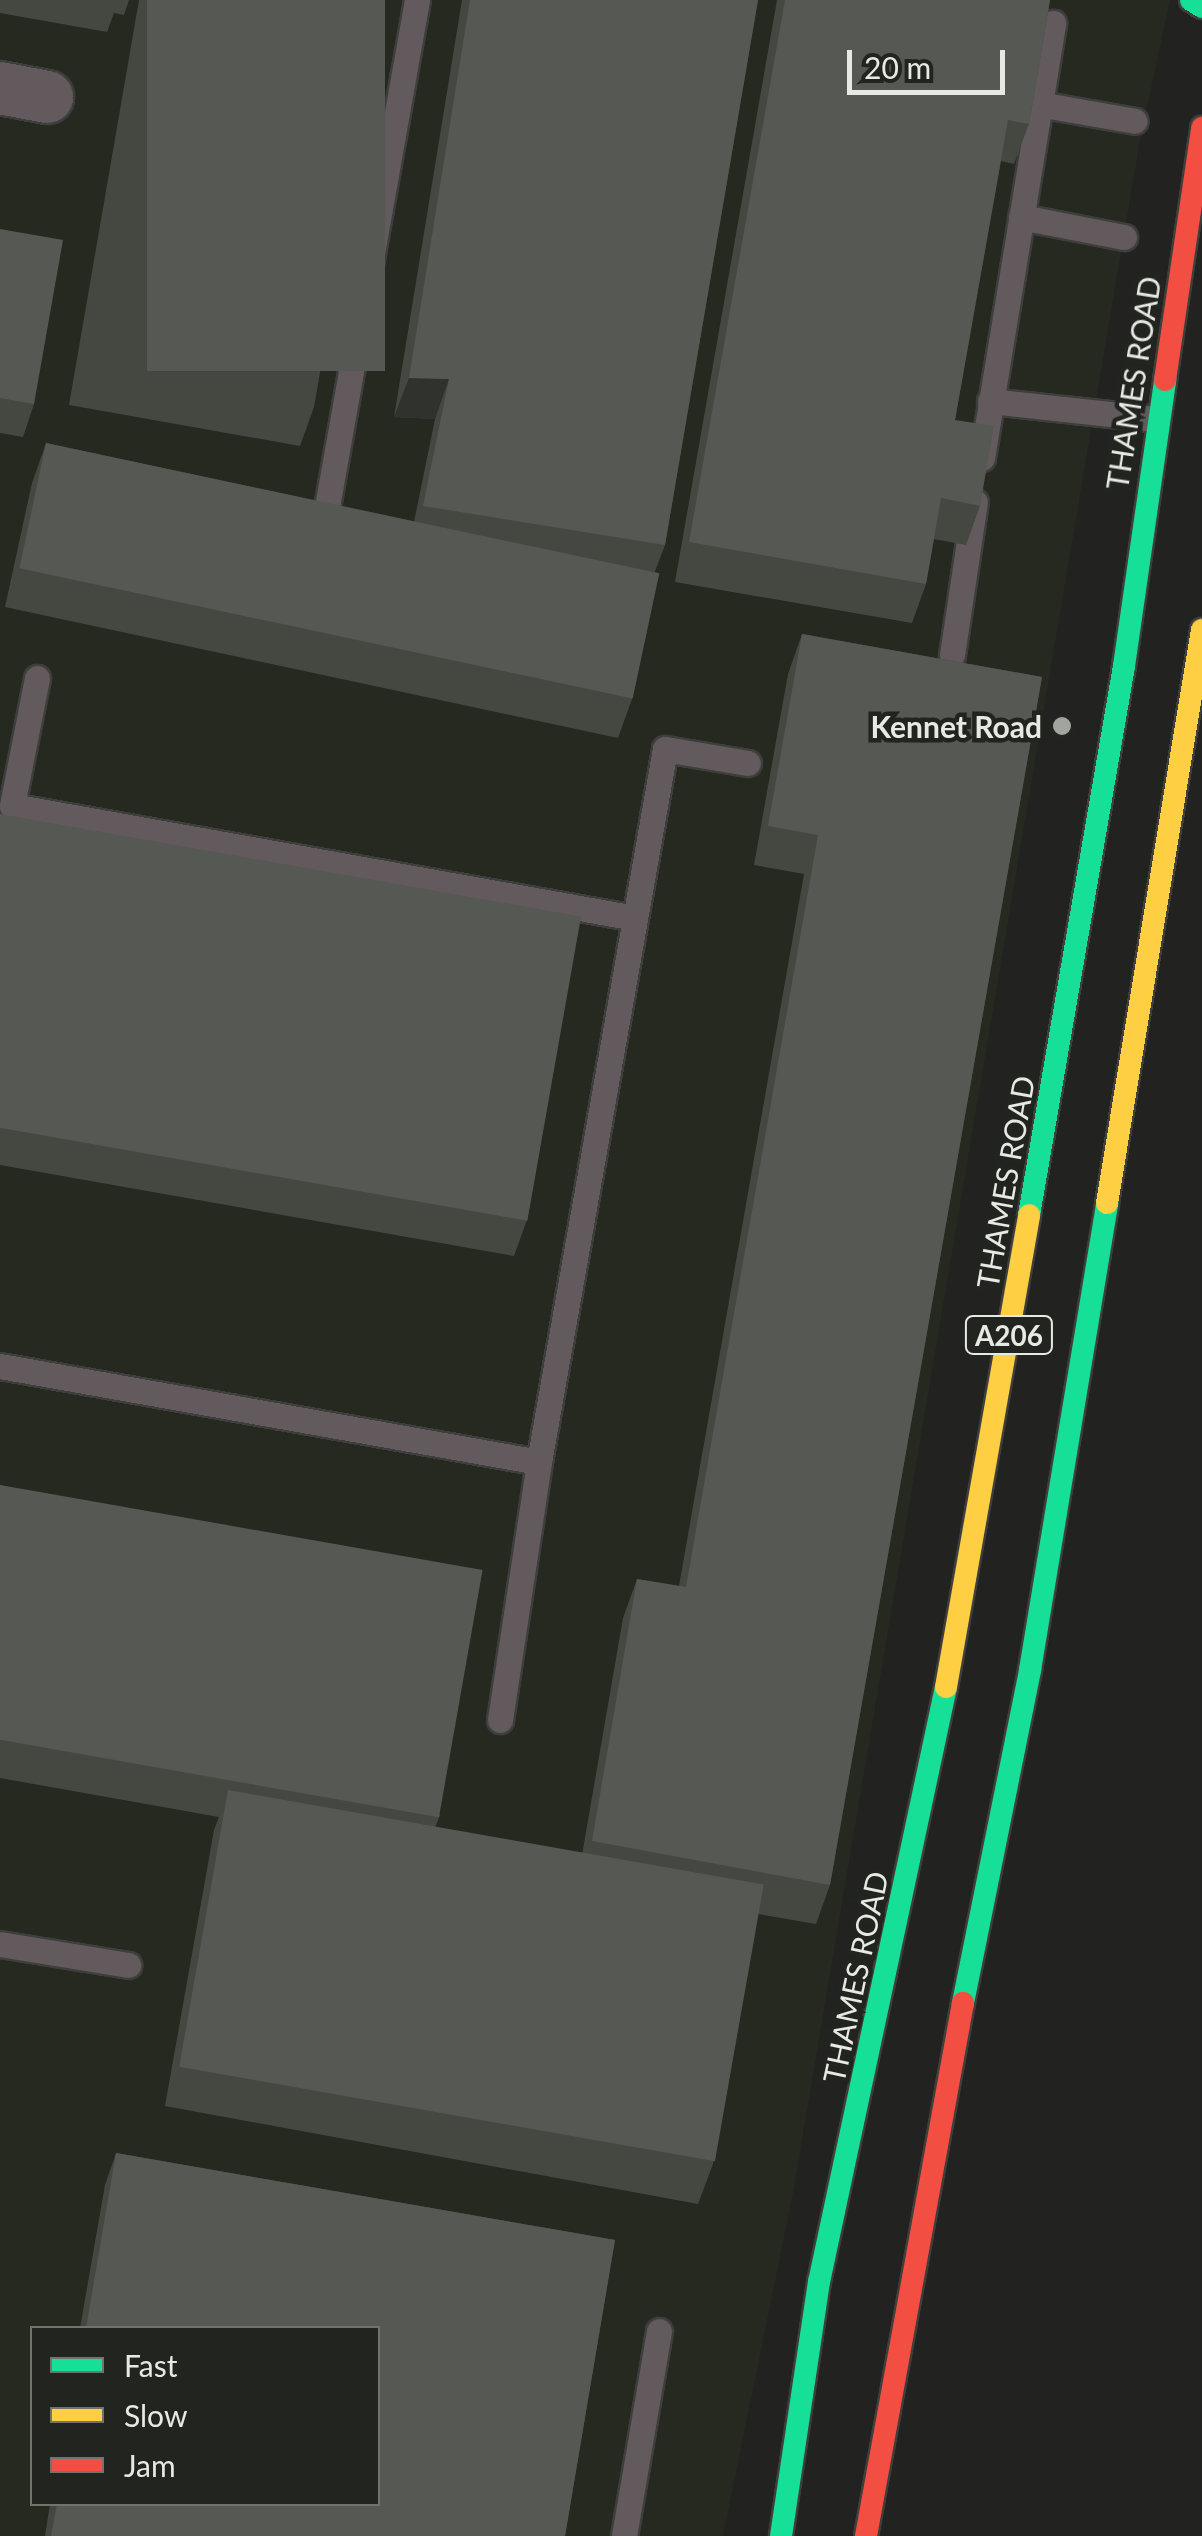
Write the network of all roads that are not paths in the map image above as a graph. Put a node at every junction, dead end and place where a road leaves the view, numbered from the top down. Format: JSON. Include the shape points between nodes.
{"nodes":[{"id":1,"x":417,"y":0,"type":"edge"},
{"id":2,"x":1190,"y":0,"type":"edge"},
{"id":3,"x":1202,"y":7,"type":"edge"},
{"id":4,"x":1053,"y":23,"type":"edge"},
{"id":5,"x":1038,"y":104,"type":"junction"},
{"id":6,"x":1135,"y":121,"type":"dead end"},
{"id":7,"x":1202,"y":128,"type":"edge"},
{"id":8,"x":1021,"y":217,"type":"junction"},
{"id":9,"x":1124,"y":237,"type":"dead end"},
{"id":10,"x":990,"y":401,"type":"junction"},
{"id":11,"x":1155,"y":419,"type":"junction"},
{"id":12,"x":286,"y":511,"type":"edge"},
{"id":13,"x":1202,"y":630,"type":"edge"},
{"id":14,"x":952,"y":656,"type":"edge"},
{"id":15,"x":38,"y":678,"type":"dead end"},
{"id":16,"x":748,"y":763,"type":"dead end"},
{"id":17,"x":635,"y":918,"type":"junction"},
{"id":18,"x":0,"y":1366,"type":"edge"},
{"id":19,"x":539,"y":1462,"type":"junction"},
{"id":20,"x":500,"y":1720,"type":"dead end"},
{"id":21,"x":0,"y":1944,"type":"edge"},
{"id":22,"x":128,"y":1965,"type":"dead end"},
{"id":23,"x":659,"y":2331,"type":"dead end"},
{"id":24,"x":624,"y":2536,"type":"edge"},
{"id":25,"x":781,"y":2536,"type":"edge"},
{"id":26,"x":866,"y":2536,"type":"edge"}],
"edges":[{"from":1,"to":12,"type":"lane","via":[[325,518]]},
{"from":2,"to":3,"type":"main road"},
{"from":4,"to":5,"type":"lane"},
{"from":5,"to":6,"type":"lane"},
{"from":5,"to":8,"type":"lane"},
{"from":7,"to":11,"type":"main road","name":"THAMES ROAD","number":"A206"},
{"from":8,"to":9,"type":"lane"},
{"from":8,"to":10,"type":"lane"},
{"from":10,"to":11,"type":"lane"},
{"from":10,"to":14,"type":"lane"},
{"from":11,"to":25,"type":"main road","name":"THAMES ROAD","number":"A206","via":[[1124,666],[958,1630],[819,2282]]},
{"from":13,"to":26,"type":"main road","number":"A206","via":[[1030,1670],[933,2152]]},
{"from":15,"to":17,"type":"lane","via":[[12,806]]},
{"from":16,"to":17,"type":"lane","via":[[665,749]]},
{"from":17,"to":19,"type":"lane"},
{"from":18,"to":19,"type":"lane"},
{"from":19,"to":20,"type":"lane"},
{"from":21,"to":22,"type":"lane"},
{"from":23,"to":24,"type":"lane"}]}
